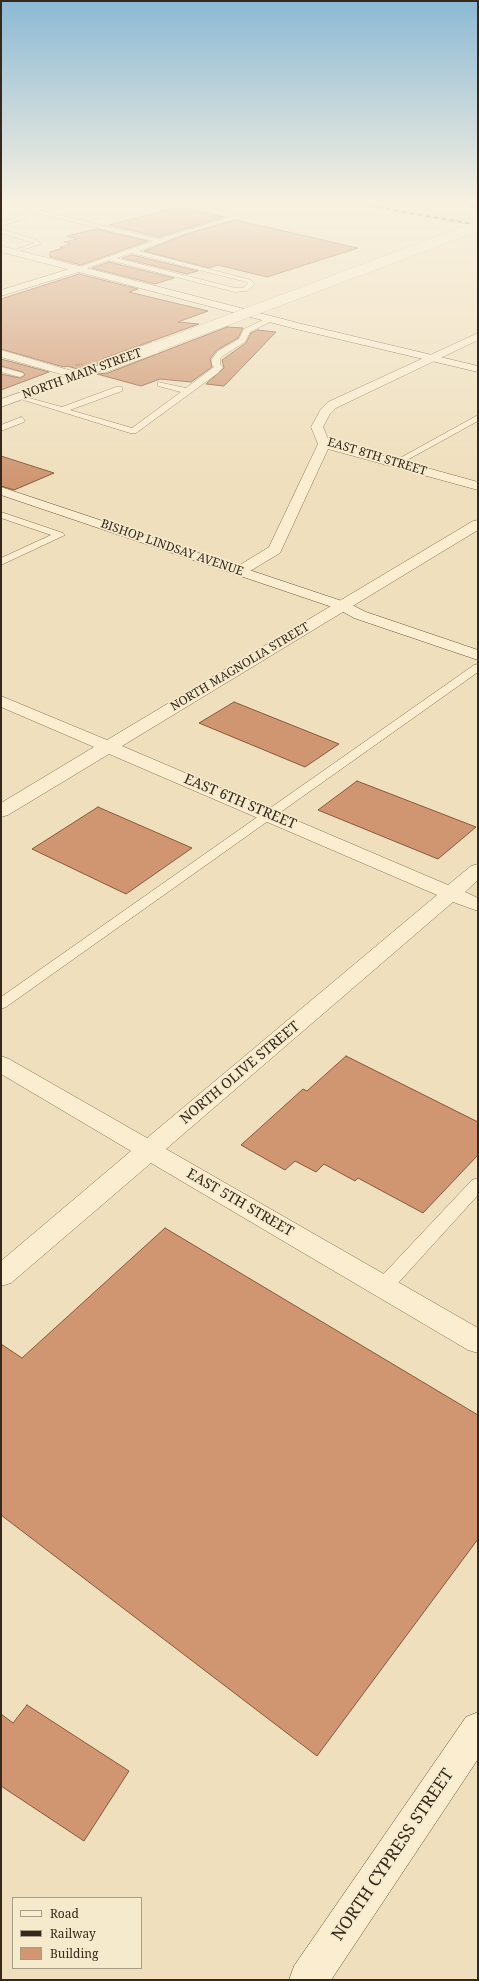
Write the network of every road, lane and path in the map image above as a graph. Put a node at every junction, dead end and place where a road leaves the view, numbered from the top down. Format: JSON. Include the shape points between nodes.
{"nodes":[{"id":1,"x":182,"y":296,"type":"edge"},
{"id":2,"x":290,"y":296,"type":"edge"},
{"id":3,"x":270,"y":320,"type":"junction"},
{"id":4,"x":478,"y":336,"type":"edge"},
{"id":5,"x":1,"y":353,"type":"edge"},
{"id":6,"x":430,"y":358,"type":"junction"},
{"id":7,"x":1,"y":369,"type":"edge"},
{"id":8,"x":478,"y":369,"type":"edge"},
{"id":9,"x":20,"y":375,"type":"dead end"},
{"id":10,"x":78,"y":376,"type":"junction"},
{"id":11,"x":161,"y":384,"type":"dead end"},
{"id":12,"x":119,"y":390,"type":"dead end"},
{"id":13,"x":187,"y":391,"type":"junction"},
{"id":14,"x":18,"y":397,"type":"junction"},
{"id":15,"x":1,"y":403,"type":"edge"},
{"id":16,"x":62,"y":410,"type":"junction"},
{"id":17,"x":478,"y":418,"type":"edge"},
{"id":18,"x":21,"y":420,"type":"dead end"},
{"id":19,"x":1,"y":428,"type":"edge"},
{"id":20,"x":324,"y":444,"type":"junction"},
{"id":21,"x":395,"y":463,"type":"junction"},
{"id":22,"x":478,"y":486,"type":"edge"},
{"id":23,"x":1,"y":491,"type":"edge"},
{"id":24,"x":1,"y":515,"type":"edge"},
{"id":25,"x":478,"y":524,"type":"edge"},
{"id":26,"x":1,"y":562,"type":"edge"},
{"id":27,"x":240,"y":571,"type":"junction"},
{"id":28,"x":343,"y":606,"type":"junction"},
{"id":29,"x":478,"y":644,"type":"edge"},
{"id":30,"x":478,"y":655,"type":"edge"},
{"id":31,"x":478,"y":667,"type":"edge"},
{"id":32,"x":1,"y":700,"type":"edge"},
{"id":33,"x":108,"y":746,"type":"junction"},
{"id":34,"x":1,"y":810,"type":"edge"},
{"id":35,"x":269,"y":815,"type":"junction"},
{"id":36,"x":478,"y":870,"type":"edge"},
{"id":37,"x":451,"y":893,"type":"junction"},
{"id":38,"x":478,"y":905,"type":"edge"},
{"id":39,"x":1,"y":1004,"type":"edge"},
{"id":40,"x":1,"y":1064,"type":"edge"},
{"id":41,"x":149,"y":1150,"type":"junction"},
{"id":42,"x":478,"y":1184,"type":"edge"},
{"id":43,"x":1,"y":1276,"type":"edge"},
{"id":44,"x":383,"y":1287,"type":"junction"},
{"id":45,"x":478,"y":1342,"type":"edge"},
{"id":46,"x":478,"y":1729,"type":"edge"},
{"id":47,"x":308,"y":1980,"type":"edge"}],
"edges":[{"from":1,"to":3,"type":"street"},
{"from":2,"to":10,"type":"street","name":"NORTH MAIN STREET","bridge":true},
{"from":3,"to":6,"type":"street"},
{"from":3,"to":13,"type":"lane","via":[[247,331],[242,340],[221,353],[216,359],[216,365],[219,366]]},
{"from":4,"to":6,"type":"street","name":"EAST 8TH STREET"},
{"from":5,"to":10,"type":"street"},
{"from":6,"to":8,"type":"street"},
{"from":6,"to":20,"type":"street","name":"EAST 8TH STREET","via":[[332,405],[324,412],[318,427]]},
{"from":7,"to":9,"type":"lane"},
{"from":10,"to":14,"type":"street","name":"NORTH MAIN STREET"},
{"from":11,"to":13,"type":"lane"},
{"from":12,"to":16,"type":"lane"},
{"from":13,"to":16,"type":"lane","via":[[132,432]]},
{"from":14,"to":15,"type":"street","name":"NORTH MAIN STREET"},
{"from":14,"to":16,"type":"lane"},
{"from":17,"to":21,"type":"lane"},
{"from":18,"to":19,"type":"lane"},
{"from":20,"to":21,"type":"street","name":"EAST 8TH STREET"},
{"from":20,"to":27,"type":"street","via":[[275,550]]},
{"from":21,"to":22,"type":"street","name":"EAST 8TH STREET"},
{"from":23,"to":27,"type":"street","name":"BISHOP LINDSAY AVENUE"},
{"from":24,"to":26,"type":"lane","via":[[60,535]]},
{"from":25,"to":28,"type":"street","name":"NORTH MAGNOLIA STREET"},
{"from":27,"to":28,"type":"street","name":"BISHOP LINDSAY AVENUE"},
{"from":28,"to":29,"type":"street","name":"BISHOP LINDSAY AVENUE","via":[[373,609]]},
{"from":28,"to":30,"type":"street","name":"BISHOP LINDSAY AVENUE","via":[[360,615]]},
{"from":28,"to":33,"type":"street","name":"NORTH MAGNOLIA STREET"},
{"from":31,"to":35,"type":"lane"},
{"from":32,"to":33,"type":"street","name":"EAST 6TH STREET"},
{"from":33,"to":34,"type":"street","name":"NORTH MAGNOLIA STREET"},
{"from":33,"to":35,"type":"street","name":"EAST 6TH STREET"},
{"from":35,"to":37,"type":"street","name":"EAST 6TH STREET"},
{"from":35,"to":39,"type":"lane"},
{"from":36,"to":37,"type":"street","name":"NORTH OLIVE STREET"},
{"from":37,"to":38,"type":"street","name":"EAST 6TH STREET"},
{"from":37,"to":41,"type":"street","name":"NORTH OLIVE STREET"},
{"from":40,"to":41,"type":"street","name":"EAST 5TH STREET"},
{"from":41,"to":43,"type":"street","name":"NORTH OLIVE STREET"},
{"from":41,"to":44,"type":"street","name":"EAST 5TH STREET"},
{"from":42,"to":44,"type":"lane"},
{"from":44,"to":45,"type":"street","name":"EAST 5TH STREET"},
{"from":46,"to":47,"type":"street","name":"NORTH CYPRESS STREET"}]}
